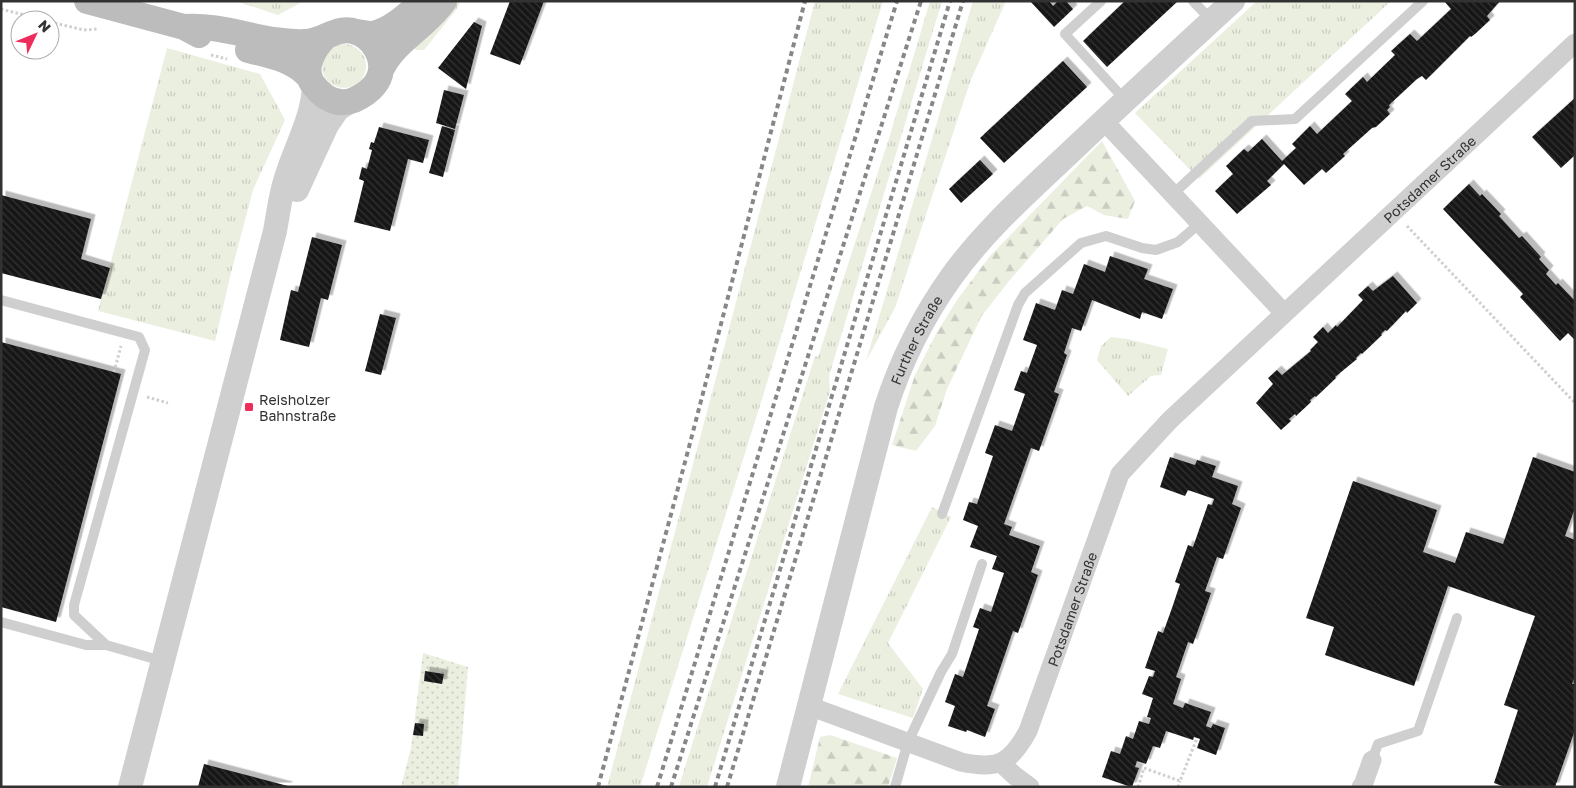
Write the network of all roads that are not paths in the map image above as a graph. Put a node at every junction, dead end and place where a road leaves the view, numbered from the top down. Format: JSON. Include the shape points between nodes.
{"nodes":[{"id":1,"x":87,"y":1,"type":"edge"},
{"id":2,"x":423,"y":1,"type":"edge"},
{"id":3,"x":444,"y":1,"type":"edge"},
{"id":4,"x":1101,"y":1,"type":"edge"},
{"id":5,"x":1193,"y":1,"type":"edge"},
{"id":6,"x":1233,"y":1,"type":"edge"},
{"id":7,"x":1423,"y":1,"type":"edge"},
{"id":8,"x":1212,"y":21,"type":"junction"},
{"id":9,"x":184,"y":27,"type":"junction"},
{"id":10,"x":357,"y":32,"type":"junction"},
{"id":11,"x":326,"y":36,"type":"junction"},
{"id":12,"x":1575,"y":44,"type":"edge"},
{"id":13,"x":382,"y":68,"type":"junction"},
{"id":14,"x":312,"y":81,"type":"junction"},
{"id":15,"x":1126,"y":100,"type":"junction"},
{"id":16,"x":351,"y":101,"type":"junction"},
{"id":17,"x":1104,"y":120,"type":"junction"},
{"id":18,"x":1172,"y":194,"type":"junction"},
{"id":19,"x":1200,"y":223,"type":"junction"},
{"id":20,"x":275,"y":231,"type":"junction"},
{"id":21,"x":1,"y":300,"type":"edge"},
{"id":22,"x":1284,"y":313,"type":"junction"},
{"id":23,"x":942,"y":514,"type":"dead end"},
{"id":24,"x":982,"y":564,"type":"dead end"},
{"id":25,"x":1457,"y":618,"type":"dead end"},
{"id":26,"x":1,"y":622,"type":"edge"},
{"id":27,"x":106,"y":645,"type":"junction"},
{"id":28,"x":162,"y":661,"type":"junction"},
{"id":29,"x":809,"y":706,"type":"junction"},
{"id":30,"x":908,"y":742,"type":"junction"},
{"id":31,"x":1372,"y":760,"type":"joint"},
{"id":32,"x":1001,"y":763,"type":"junction"},
{"id":33,"x":130,"y":787,"type":"edge"},
{"id":34,"x":788,"y":787,"type":"edge"},
{"id":35,"x":895,"y":787,"type":"edge"},
{"id":36,"x":1030,"y":787,"type":"edge"},
{"id":37,"x":1361,"y":787,"type":"edge"}],
"edges":[{"from":1,"to":9,"type":"main road"},
{"from":2,"to":10,"type":"main road","via":[[389,27],[372,34]]},
{"from":3,"to":13,"type":"main road","via":[[386,59]]},
{"from":4,"to":15,"type":"lane","via":[[1066,34]]},
{"from":5,"to":8,"type":"lane"},
{"from":6,"to":8,"type":"street","name":"Further Straße"},
{"from":7,"to":18,"type":"lane","via":[[1295,119],[1252,121]]},
{"from":8,"to":15,"type":"street","name":"Further Straße"},
{"from":9,"to":11,"type":"main road","via":[[200,26],[296,42]]},
{"from":9,"to":14,"type":"main road","via":[[201,36],[293,64]]},
{"from":10,"to":11,"type":"main road","via":[[338,31]]},
{"from":10,"to":13,"type":"main road","via":[[376,48]]},
{"from":11,"to":14,"type":"main road","via":[[311,55]]},
{"from":12,"to":22,"type":"street","name":"Potsdamer Straße"},
{"from":13,"to":16,"type":"main road","via":[[369,92]]},
{"from":14,"to":16,"type":"main road","via":[[332,101]]},
{"from":14,"to":20,"type":"street","via":[[313,97],[285,181]]},
{"from":15,"to":17,"type":"street","name":"Further Straße"},
{"from":16,"to":20,"type":"street","via":[[338,109],[327,125]]},
{"from":17,"to":18,"type":"street"},
{"from":17,"to":29,"type":"street","name":"Further Straße","via":[[984,237],[938,296],[911,348],[893,385]]},
{"from":18,"to":19,"type":"street"},
{"from":19,"to":22,"type":"street"},
{"from":19,"to":23,"type":"lane","via":[[1178,242],[1156,250],[1106,236],[1081,243],[1025,292]]},
{"from":20,"to":28,"type":"street"},
{"from":21,"to":27,"type":"lane","via":[[139,338],[145,350],[74,604],[74,615]]},
{"from":22,"to":32,"type":"street","name":"Potsdamer Straße","via":[[1170,420],[1120,474],[1028,731],[1013,754]]},
{"from":24,"to":30,"type":"lane","via":[[952,654],[940,672]]},
{"from":25,"to":31,"type":"lane","via":[[1418,731],[1378,744]]},
{"from":26,"to":27,"type":"lane","via":[[86,645]]},
{"from":27,"to":28,"type":"lane"},
{"from":28,"to":33,"type":"street"},
{"from":29,"to":30,"type":"street"},
{"from":29,"to":34,"type":"street","name":"Further Straße"},
{"from":30,"to":32,"type":"street","via":[[976,766]]},
{"from":30,"to":35,"type":"lane"},
{"from":31,"to":37,"type":"street"},
{"from":32,"to":36,"type":"street"}]}
